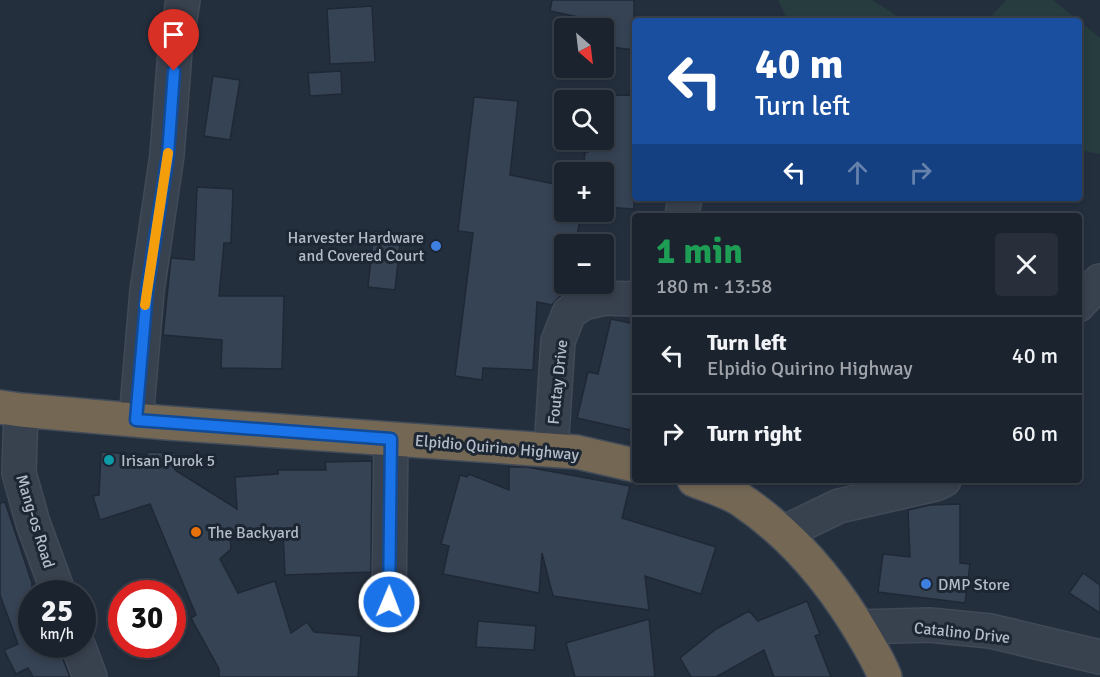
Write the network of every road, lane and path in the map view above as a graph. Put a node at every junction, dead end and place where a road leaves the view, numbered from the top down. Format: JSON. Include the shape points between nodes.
{"nodes":[{"id":1,"x":183,"y":0,"type":"edge"},
{"id":2,"x":1100,"y":281,"type":"edge"},
{"id":3,"x":632,"y":299,"type":"edge"},
{"id":4,"x":1082,"y":301,"type":"edge"},
{"id":5,"x":10,"y":408,"type":"edge"},
{"id":6,"x":136,"y":420,"type":"junction"},
{"id":7,"x":391,"y":439,"type":"junction"},
{"id":8,"x":551,"y":450,"type":"junction"},
{"id":9,"x":632,"y":465,"type":"edge"},
{"id":10,"x":701,"y":483,"type":"edge"},
{"id":11,"x":938,"y":483,"type":"edge"},
{"id":12,"x":783,"y":533,"type":"junction"},
{"id":13,"x":54,"y":580,"type":"edge"},
{"id":14,"x":389,"y":602,"type":"dead end"},
{"id":15,"x":858,"y":627,"type":"junction"},
{"id":16,"x":1100,"y":657,"type":"edge"},
{"id":17,"x":83,"y":658,"type":"edge"},
{"id":18,"x":90,"y":677,"type":"edge"},
{"id":19,"x":885,"y":677,"type":"edge"}],
"edges":[{"from":1,"to":6,"type":"street","via":[[175,51],[168,155],[147,291]]},
{"from":2,"to":4,"type":"street"},
{"from":3,"to":8,"type":"street","name":"Foutay Drive","via":[[606,298],[583,303],[569,313],[558,341]]},
{"from":5,"to":6,"type":"highway","name":"Elpidio Quirino Highway"},
{"from":5,"to":13,"type":"street","name":"Mang-os Road","via":[[20,473]]},
{"from":6,"to":7,"type":"highway","name":"Elpidio Quirino Highway"},
{"from":7,"to":8,"type":"highway","name":"Elpidio Quirino Highway"},
{"from":7,"to":14,"type":"street"},
{"from":8,"to":9,"type":"highway","name":"Elpidio Quirino Highway"},
{"from":10,"to":12,"type":"highway","via":[[739,499]]},
{"from":11,"to":12,"type":"street","via":[[839,506]]},
{"from":12,"to":15,"type":"highway","via":[[814,566]]},
{"from":15,"to":16,"type":"street","name":"Catalino Drive","via":[[929,625],[990,631]]},
{"from":15,"to":19,"type":"highway"},
{"from":17,"to":18,"type":"street"}]}
